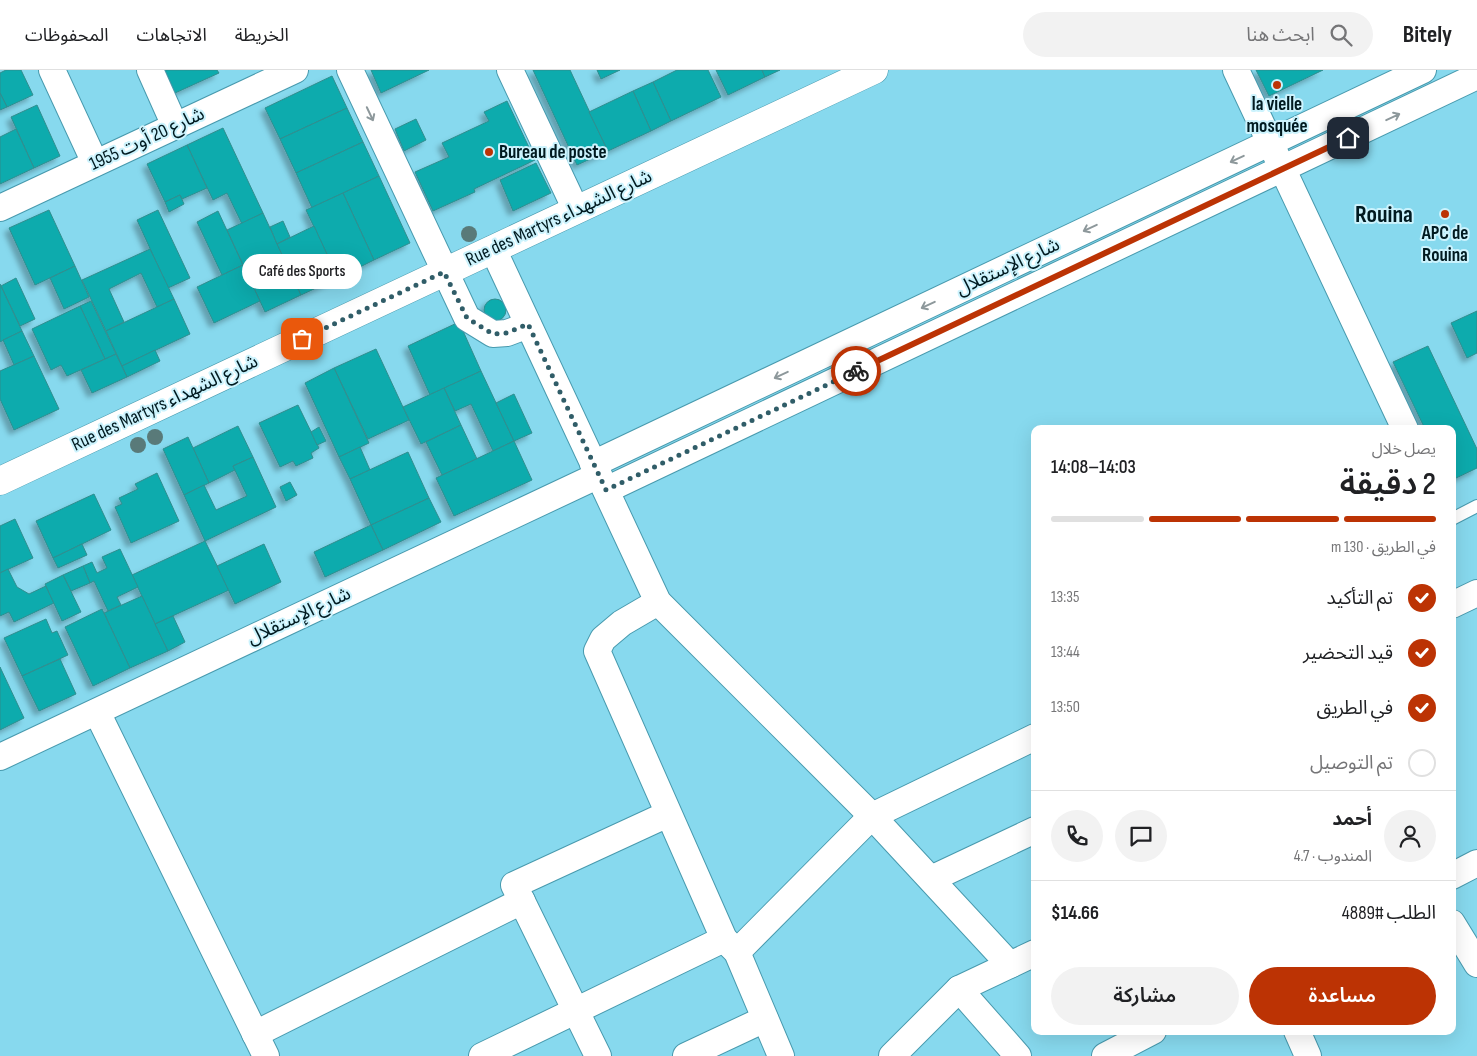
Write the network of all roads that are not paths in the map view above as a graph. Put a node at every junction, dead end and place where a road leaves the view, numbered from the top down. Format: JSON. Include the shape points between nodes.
{"nodes":[{"id":1,"x":52,"y":70,"type":"edge"},
{"id":2,"x":150,"y":70,"type":"edge"},
{"id":3,"x":295,"y":70,"type":"edge"},
{"id":4,"x":350,"y":70,"type":"edge"},
{"id":5,"x":510,"y":70,"type":"edge"},
{"id":6,"x":874,"y":70,"type":"edge"},
{"id":7,"x":1236,"y":70,"type":"edge"},
{"id":8,"x":1423,"y":70,"type":"edge"},
{"id":9,"x":1477,"y":76,"type":"edge"},
{"id":10,"x":175,"y":126,"type":"junction"},
{"id":11,"x":1270,"y":143,"type":"junction"},
{"id":12,"x":95,"y":163,"type":"junction"},
{"id":13,"x":1282,"y":169,"type":"junction"},
{"id":14,"x":0,"y":208,"type":"edge"},
{"id":15,"x":576,"y":210,"type":"junction"},
{"id":16,"x":493,"y":249,"type":"junction"},
{"id":17,"x":444,"y":272,"type":"junction"},
{"id":18,"x":528,"y":324,"type":"junction"},
{"id":19,"x":1403,"y":425,"type":"edge"},
{"id":20,"x":599,"y":477,"type":"junction"},
{"id":21,"x":0,"y":480,"type":"edge"},
{"id":22,"x":1477,"y":506,"type":"edge"},
{"id":23,"x":1456,"y":517,"type":"edge"},
{"id":24,"x":1477,"y":593,"type":"edge"},
{"id":25,"x":658,"y":602,"type":"junction"},
{"id":26,"x":1456,"y":603,"type":"edge"},
{"id":27,"x":97,"y":712,"type":"junction"},
{"id":28,"x":1031,"y":739,"type":"edge"},
{"id":29,"x":0,"y":757,"type":"edge"},
{"id":30,"x":668,"y":814,"type":"junction"},
{"id":31,"x":872,"y":816,"type":"junction"},
{"id":32,"x":1031,"y":832,"type":"edge"},
{"id":33,"x":1477,"y":863,"type":"edge"},
{"id":34,"x":1456,"y":874,"type":"edge"},
{"id":35,"x":931,"y":879,"type":"junction"},
{"id":36,"x":522,"y":901,"type":"junction"},
{"id":37,"x":1456,"y":930,"type":"edge"},
{"id":38,"x":730,"y":946,"type":"junction"},
{"id":39,"x":1031,"y":955,"type":"edge"},
{"id":40,"x":1010,"y":964,"type":"junction"},
{"id":41,"x":1477,"y":964,"type":"edge"},
{"id":42,"x":958,"y":989,"type":"junction"},
{"id":43,"x":576,"y":1011,"type":"junction"},
{"id":44,"x":765,"y":1019,"type":"junction"},
{"id":45,"x":1144,"y":1035,"type":"edge"},
{"id":46,"x":1299,"y":1035,"type":"edge"},
{"id":47,"x":260,"y":1045,"type":"edge"},
{"id":48,"x":482,"y":1056,"type":"edge"},
{"id":49,"x":598,"y":1056,"type":"edge"},
{"id":50,"x":686,"y":1056,"type":"edge"},
{"id":51,"x":781,"y":1056,"type":"edge"},
{"id":52,"x":892,"y":1056,"type":"edge"},
{"id":53,"x":1018,"y":1056,"type":"edge"},
{"id":54,"x":1105,"y":1056,"type":"edge"},
{"id":55,"x":1308,"y":1056,"type":"edge"}],
"edges":[{"from":1,"to":12,"type":"street"},
{"from":2,"to":10,"type":"street"},
{"from":3,"to":10,"type":"street","name":"شارع 20 أوت 1955"},
{"from":4,"to":17,"type":"street","one_way":true},
{"from":5,"to":15,"type":"street"},
{"from":6,"to":15,"type":"main road","name":"Rue des Martyrs شارع الشهداء"},
{"from":7,"to":11,"type":"street"},
{"from":8,"to":11,"type":"street","name":"شارع الإستقلال"},
{"from":13,"to":9,"type":"street","name":"شارع الإستقلال","one_way":true},
{"from":10,"to":12,"type":"street","name":"شارع 20 أوت 1955"},
{"from":11,"to":13,"type":"street"},
{"from":11,"to":20,"type":"street","name":"شارع الإستقلال","one_way":true},
{"from":12,"to":14,"type":"street","name":"شارع 20 أوت 1955"},
{"from":13,"to":19,"type":"street"},
{"from":13,"to":20,"type":"street","name":"شارع الإستقلال"},
{"from":15,"to":16,"type":"main road","name":"Rue des Martyrs شارع الشهداء"},
{"from":16,"to":17,"type":"main road","name":"Rue des Martyrs شارع الشهداء"},
{"from":16,"to":18,"type":"street"},
{"from":17,"to":18,"type":"street","via":[[467,318],[486,330],[493,334],[507,333]]},
{"from":17,"to":21,"type":"main road","name":"Rue des Martyrs شارع الشهداء"},
{"from":18,"to":20,"type":"street"},
{"from":20,"to":25,"type":"street"},
{"from":20,"to":27,"type":"street","name":"شارع الإستقلال"},
{"from":22,"to":23,"type":"lane"},
{"from":24,"to":26,"type":"street"},
{"from":25,"to":30,"type":"street","via":[[622,623],[603,639],[597,651]]},
{"from":25,"to":31,"type":"street"},
{"from":27,"to":29,"type":"street","name":"شارع الإستقلال"},
{"from":27,"to":47,"type":"street"},
{"from":28,"to":31,"type":"street"},
{"from":30,"to":36,"type":"street","via":[[514,885]]},
{"from":30,"to":38,"type":"street"},
{"from":31,"to":35,"type":"street"},
{"from":31,"to":38,"type":"street"},
{"from":32,"to":35,"type":"street"},
{"from":33,"to":34,"type":"street"},
{"from":35,"to":40,"type":"street"},
{"from":36,"to":43,"type":"street"},
{"from":36,"to":47,"type":"street"},
{"from":37,"to":41,"type":"street"},
{"from":38,"to":43,"type":"street"},
{"from":38,"to":44,"type":"street"},
{"from":39,"to":40,"type":"street"},
{"from":40,"to":42,"type":"street"},
{"from":42,"to":52,"type":"street"},
{"from":42,"to":53,"type":"street"},
{"from":43,"to":48,"type":"street"},
{"from":43,"to":49,"type":"street"},
{"from":44,"to":50,"type":"street"},
{"from":44,"to":51,"type":"street"},
{"from":45,"to":54,"type":"street"},
{"from":46,"to":55,"type":"street"}]}
